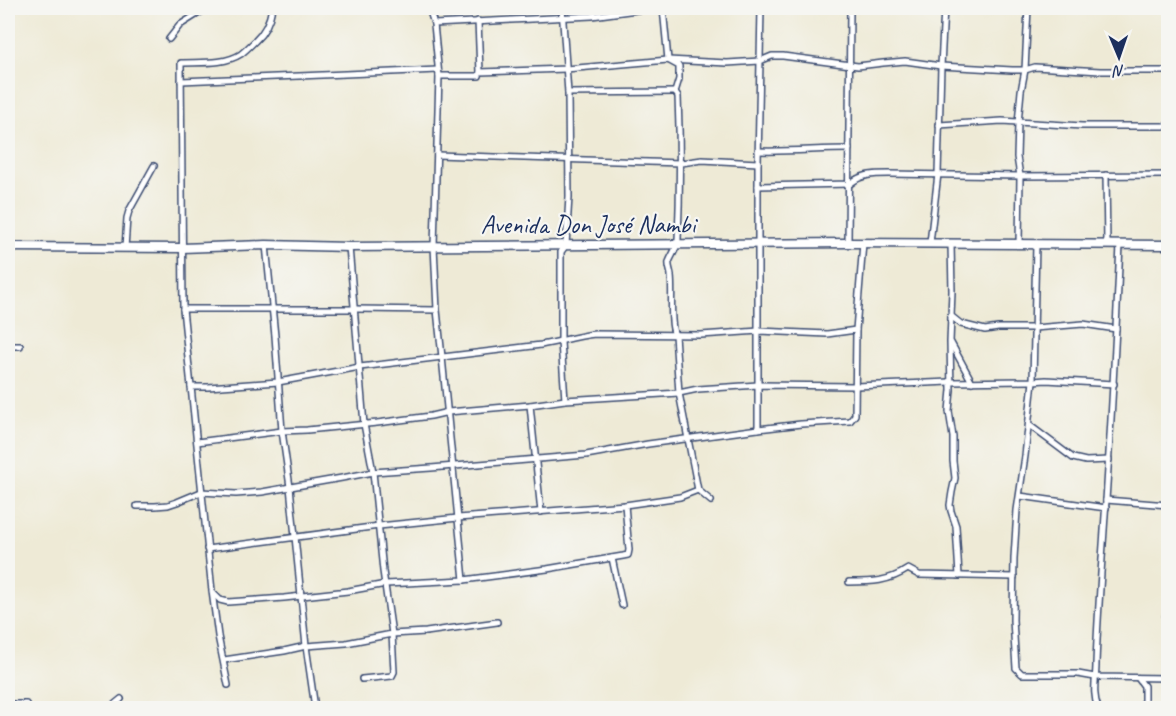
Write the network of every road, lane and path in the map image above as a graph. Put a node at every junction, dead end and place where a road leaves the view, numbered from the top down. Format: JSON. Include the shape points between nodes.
{"nodes":[{"id":1,"x":207,"y":8,"type":"edge"},
{"id":2,"x":272,"y":8,"type":"edge"},
{"id":3,"x":429,"y":8,"type":"edge"},
{"id":4,"x":562,"y":8,"type":"edge"},
{"id":5,"x":651,"y":8,"type":"edge"},
{"id":6,"x":663,"y":8,"type":"edge"},
{"id":7,"x":761,"y":8,"type":"edge"},
{"id":8,"x":850,"y":8,"type":"edge"},
{"id":9,"x":944,"y":8,"type":"edge"},
{"id":10,"x":1028,"y":8,"type":"edge"},
{"id":11,"x":563,"y":17,"type":"junction"},
{"id":12,"x":478,"y":21,"type":"junction"},
{"id":13,"x":434,"y":24,"type":"junction"},
{"id":14,"x":169,"y":39,"type":"dead end"},
{"id":15,"x":668,"y":60,"type":"junction"},
{"id":16,"x":760,"y":62,"type":"junction"},
{"id":17,"x":850,"y":65,"type":"junction"},
{"id":18,"x":858,"y":66,"type":"junction"},
{"id":19,"x":941,"y":66,"type":"junction"},
{"id":20,"x":566,"y":69,"type":"junction"},
{"id":21,"x":1024,"y":70,"type":"junction"},
{"id":22,"x":1168,"y":71,"type":"edge"},
{"id":23,"x":480,"y":72,"type":"junction"},
{"id":24,"x":439,"y":73,"type":"junction"},
{"id":25,"x":849,"y":75,"type":"junction"},
{"id":26,"x":182,"y":81,"type":"junction"},
{"id":27,"x":675,"y":92,"type":"junction"},
{"id":28,"x":568,"y":93,"type":"junction"},
{"id":29,"x":1018,"y":123,"type":"junction"},
{"id":30,"x":939,"y":125,"type":"junction"},
{"id":31,"x":1168,"y":126,"type":"edge"},
{"id":32,"x":849,"y":149,"type":"junction"},
{"id":33,"x":758,"y":151,"type":"junction"},
{"id":34,"x":437,"y":155,"type":"junction"},
{"id":35,"x":569,"y":160,"type":"junction"},
{"id":36,"x":681,"y":163,"type":"junction"},
{"id":37,"x":758,"y":163,"type":"junction"},
{"id":38,"x":154,"y":166,"type":"dead end"},
{"id":39,"x":938,"y":174,"type":"junction"},
{"id":40,"x":1106,"y":175,"type":"junction"},
{"id":41,"x":1168,"y":175,"type":"edge"},
{"id":42,"x":1020,"y":176,"type":"junction"},
{"id":43,"x":850,"y":184,"type":"junction"},
{"id":44,"x":758,"y":186,"type":"junction"},
{"id":45,"x":848,"y":243,"type":"junction"},
{"id":46,"x":863,"y":243,"type":"junction"},
{"id":47,"x":930,"y":243,"type":"junction"},
{"id":48,"x":758,"y":244,"type":"junction"},
{"id":49,"x":951,"y":244,"type":"junction"},
{"id":50,"x":1019,"y":244,"type":"junction"},
{"id":51,"x":1036,"y":244,"type":"junction"},
{"id":52,"x":1107,"y":244,"type":"junction"},
{"id":53,"x":266,"y":245,"type":"junction"},
{"id":54,"x":566,"y":245,"type":"junction"},
{"id":55,"x":678,"y":245,"type":"junction"},
{"id":56,"x":1120,"y":245,"type":"junction"},
{"id":57,"x":1168,"y":245,"type":"edge"},
{"id":58,"x":434,"y":246,"type":"junction"},
{"id":59,"x":8,"y":247,"type":"edge"},
{"id":60,"x":349,"y":247,"type":"junction"},
{"id":61,"x":125,"y":248,"type":"junction"},
{"id":62,"x":182,"y":248,"type":"junction"},
{"id":63,"x":183,"y":309,"type":"junction"},
{"id":64,"x":272,"y":309,"type":"junction"},
{"id":65,"x":355,"y":309,"type":"junction"},
{"id":66,"x":437,"y":310,"type":"junction"},
{"id":67,"x":951,"y":316,"type":"junction"},
{"id":68,"x":961,"y":324,"type":"junction"},
{"id":69,"x":1034,"y":328,"type":"junction"},
{"id":70,"x":1116,"y":329,"type":"junction"},
{"id":71,"x":856,"y":330,"type":"junction"},
{"id":72,"x":951,"y":330,"type":"junction"},
{"id":73,"x":759,"y":331,"type":"junction"},
{"id":74,"x":675,"y":335,"type":"junction"},
{"id":75,"x":561,"y":342,"type":"junction"},
{"id":76,"x":950,"y":342,"type":"junction"},
{"id":77,"x":8,"y":346,"type":"edge"},
{"id":78,"x":20,"y":346,"type":"dead end"},
{"id":79,"x":442,"y":357,"type":"junction"},
{"id":80,"x":360,"y":367,"type":"junction"},
{"id":81,"x":1033,"y":381,"type":"junction"},
{"id":82,"x":278,"y":382,"type":"junction"},
{"id":83,"x":950,"y":382,"type":"junction"},
{"id":84,"x":972,"y":382,"type":"junction"},
{"id":85,"x":1114,"y":384,"type":"junction"},
{"id":86,"x":758,"y":385,"type":"junction"},
{"id":87,"x":856,"y":386,"type":"junction"},
{"id":88,"x":191,"y":387,"type":"junction"},
{"id":89,"x":679,"y":393,"type":"junction"},
{"id":90,"x":566,"y":400,"type":"junction"},
{"id":91,"x":530,"y":405,"type":"junction"},
{"id":92,"x":448,"y":412,"type":"junction"},
{"id":93,"x":364,"y":424,"type":"junction"},
{"id":94,"x":1029,"y":425,"type":"junction"},
{"id":95,"x":758,"y":429,"type":"junction"},
{"id":96,"x":282,"y":430,"type":"junction"},
{"id":97,"x":689,"y":439,"type":"junction"},
{"id":98,"x":197,"y":442,"type":"junction"},
{"id":99,"x":536,"y":459,"type":"junction"},
{"id":100,"x":1109,"y":460,"type":"junction"},
{"id":101,"x":453,"y":466,"type":"junction"},
{"id":102,"x":373,"y":472,"type":"junction"},
{"id":103,"x":290,"y":487,"type":"junction"},
{"id":104,"x":698,"y":490,"type":"junction"},
{"id":105,"x":201,"y":492,"type":"junction"},
{"id":106,"x":1020,"y":496,"type":"junction"},
{"id":107,"x":711,"y":501,"type":"dead end"},
{"id":108,"x":1106,"y":501,"type":"junction"},
{"id":109,"x":625,"y":505,"type":"junction"},
{"id":110,"x":1168,"y":505,"type":"edge"},
{"id":111,"x":137,"y":506,"type":"dead end"},
{"id":112,"x":1106,"y":508,"type":"junction"},
{"id":113,"x":541,"y":512,"type":"junction"},
{"id":114,"x":458,"y":518,"type":"junction"},
{"id":115,"x":379,"y":526,"type":"junction"},
{"id":116,"x":295,"y":538,"type":"junction"},
{"id":117,"x":207,"y":549,"type":"junction"},
{"id":118,"x":612,"y":558,"type":"junction"},
{"id":119,"x":959,"y":576,"type":"junction"},
{"id":120,"x":1014,"y":577,"type":"junction"},
{"id":121,"x":464,"y":580,"type":"junction"},
{"id":122,"x":849,"y":582,"type":"dead end"},
{"id":123,"x":386,"y":584,"type":"junction"},
{"id":124,"x":1168,"y":589,"type":"edge"},
{"id":125,"x":212,"y":591,"type":"junction"},
{"id":126,"x":300,"y":596,"type":"junction"},
{"id":127,"x":622,"y":605,"type":"dead end"},
{"id":128,"x":497,"y":622,"type":"dead end"},
{"id":129,"x":1165,"y":626,"type":"dead end"},
{"id":130,"x":392,"y":634,"type":"junction"},
{"id":131,"x":306,"y":646,"type":"junction"},
{"id":132,"x":224,"y":660,"type":"junction"},
{"id":133,"x":1095,"y":677,"type":"junction"},
{"id":134,"x":1138,"y":678,"type":"junction"},
{"id":135,"x":1168,"y":678,"type":"edge"},
{"id":136,"x":362,"y":679,"type":"dead end"},
{"id":137,"x":228,"y":685,"type":"dead end"},
{"id":138,"x":121,"y":699,"type":"dead end"},
{"id":139,"x":8,"y":705,"type":"edge"},
{"id":140,"x":28,"y":708,"type":"edge"},
{"id":141,"x":110,"y":708,"type":"edge"},
{"id":142,"x":315,"y":708,"type":"edge"},
{"id":143,"x":1098,"y":708,"type":"edge"},
{"id":144,"x":1144,"y":708,"type":"edge"}],
"edges":[{"from":1,"to":14,"type":"street","via":[[180,25]]},
{"from":2,"to":26,"type":"street","via":[[268,24],[243,53],[218,62],[181,63]]},
{"from":3,"to":13,"type":"street"},
{"from":4,"to":11,"type":"street"},
{"from":5,"to":11,"type":"street"},
{"from":6,"to":15,"type":"street"},
{"from":7,"to":16,"type":"street"},
{"from":8,"to":17,"type":"street"},
{"from":9,"to":19,"type":"street"},
{"from":10,"to":21,"type":"street"},
{"from":11,"to":12,"type":"street"},
{"from":11,"to":20,"type":"street"},
{"from":12,"to":13,"type":"street"},
{"from":12,"to":23,"type":"street"},
{"from":13,"to":24,"type":"street"},
{"from":15,"to":16,"type":"street"},
{"from":15,"to":20,"type":"street"},
{"from":15,"to":27,"type":"street","via":[[679,66]]},
{"from":16,"to":17,"type":"street","via":[[783,56]]},
{"from":16,"to":33,"type":"street"},
{"from":17,"to":18,"type":"street"},
{"from":17,"to":25,"type":"street"},
{"from":18,"to":19,"type":"street","via":[[905,61]]},
{"from":18,"to":25,"type":"street"},
{"from":19,"to":21,"type":"street"},
{"from":19,"to":30,"type":"street"},
{"from":20,"to":23,"type":"street"},
{"from":20,"to":28,"type":"street"},
{"from":21,"to":22,"type":"street","via":[[1035,67]]},
{"from":21,"to":29,"type":"street"},
{"from":23,"to":24,"type":"street","via":[[478,76]]},
{"from":24,"to":26,"type":"street"},
{"from":24,"to":34,"type":"street"},
{"from":25,"to":32,"type":"street"},
{"from":26,"to":62,"type":"street"},
{"from":27,"to":28,"type":"street"},
{"from":27,"to":36,"type":"street"},
{"from":28,"to":35,"type":"street"},
{"from":29,"to":30,"type":"street"},
{"from":29,"to":31,"type":"street"},
{"from":29,"to":42,"type":"street"},
{"from":30,"to":39,"type":"street"},
{"from":32,"to":33,"type":"street"},
{"from":32,"to":43,"type":"street"},
{"from":33,"to":37,"type":"street"},
{"from":34,"to":35,"type":"street"},
{"from":34,"to":58,"type":"street"},
{"from":35,"to":36,"type":"street"},
{"from":35,"to":54,"type":"street"},
{"from":36,"to":37,"type":"street"},
{"from":36,"to":55,"type":"street"},
{"from":37,"to":44,"type":"street"},
{"from":38,"to":61,"type":"street","via":[[129,211]]},
{"from":39,"to":42,"type":"street"},
{"from":39,"to":43,"type":"street","via":[[871,175]]},
{"from":39,"to":47,"type":"street"},
{"from":40,"to":41,"type":"street"},
{"from":40,"to":42,"type":"street"},
{"from":40,"to":52,"type":"street"},
{"from":42,"to":50,"type":"street"},
{"from":43,"to":44,"type":"street"},
{"from":43,"to":45,"type":"street"},
{"from":44,"to":48,"type":"street"},
{"from":45,"to":46,"type":"street","name":"Avenida Don José Nambi"},
{"from":45,"to":48,"type":"street","name":"Avenida Don José Nambi"},
{"from":46,"to":47,"type":"street","name":"Avenida Don José Nambi"},
{"from":46,"to":71,"type":"street"},
{"from":47,"to":49,"type":"street","name":"Avenida Don José Nambi"},
{"from":48,"to":55,"type":"street","name":"Avenida Don José Nambi"},
{"from":48,"to":73,"type":"street"},
{"from":49,"to":50,"type":"street","name":"Avenida Don José Nambi"},
{"from":49,"to":67,"type":"street"},
{"from":50,"to":51,"type":"street","name":"Avenida Don José Nambi"},
{"from":51,"to":52,"type":"street","name":"Avenida Don José Nambi"},
{"from":51,"to":69,"type":"street"},
{"from":52,"to":56,"type":"street","name":"Avenida Don José Nambi"},
{"from":53,"to":60,"type":"street","name":"Avenida Don José Nambi"},
{"from":53,"to":62,"type":"street","name":"Avenida Don José Nambi"},
{"from":53,"to":64,"type":"street"},
{"from":54,"to":55,"type":"street","name":"Avenida Don José Nambi"},
{"from":54,"to":58,"type":"street","name":"Avenida Don José Nambi"},
{"from":54,"to":75,"type":"street","via":[[561,252]]},
{"from":55,"to":74,"type":"street","via":[[669,262]]},
{"from":56,"to":57,"type":"street","name":"Avenida Don José Nambi"},
{"from":56,"to":70,"type":"street"},
{"from":58,"to":60,"type":"street","name":"Avenida Don José Nambi"},
{"from":58,"to":66,"type":"street"},
{"from":59,"to":61,"type":"street","name":"Avenida Don José Nambi"},
{"from":60,"to":65,"type":"street"},
{"from":61,"to":62,"type":"street","name":"Avenida Don José Nambi"},
{"from":62,"to":63,"type":"street"},
{"from":63,"to":64,"type":"street"},
{"from":63,"to":88,"type":"street"},
{"from":64,"to":65,"type":"street"},
{"from":64,"to":82,"type":"street"},
{"from":65,"to":66,"type":"street"},
{"from":65,"to":80,"type":"street"},
{"from":66,"to":79,"type":"street"},
{"from":67,"to":68,"type":"street"},
{"from":67,"to":72,"type":"street"},
{"from":68,"to":69,"type":"street","via":[[985,330]]},
{"from":68,"to":72,"type":"street"},
{"from":69,"to":70,"type":"street","via":[[1083,324]]},
{"from":69,"to":81,"type":"street"},
{"from":70,"to":85,"type":"street"},
{"from":71,"to":73,"type":"street","via":[[827,334]]},
{"from":71,"to":87,"type":"street"},
{"from":72,"to":76,"type":"street"},
{"from":73,"to":74,"type":"street"},
{"from":73,"to":86,"type":"street"},
{"from":74,"to":75,"type":"street","via":[[594,334]]},
{"from":74,"to":89,"type":"street"},
{"from":75,"to":79,"type":"street"},
{"from":75,"to":90,"type":"street"},
{"from":76,"to":83,"type":"street"},
{"from":76,"to":84,"type":"street"},
{"from":77,"to":78,"type":"street"},
{"from":79,"to":80,"type":"street"},
{"from":79,"to":92,"type":"street"},
{"from":80,"to":82,"type":"street"},
{"from":80,"to":93,"type":"street"},
{"from":81,"to":84,"type":"street"},
{"from":81,"to":85,"type":"street"},
{"from":81,"to":94,"type":"street"},
{"from":82,"to":88,"type":"street"},
{"from":82,"to":96,"type":"street"},
{"from":83,"to":84,"type":"street"},
{"from":83,"to":87,"type":"street"},
{"from":83,"to":119,"type":"street","via":[[955,478],[950,505],[956,526]]},
{"from":85,"to":100,"type":"street"},
{"from":86,"to":87,"type":"street"},
{"from":86,"to":89,"type":"street"},
{"from":86,"to":95,"type":"street"},
{"from":87,"to":95,"type":"street","via":[[855,416],[850,421]]},
{"from":88,"to":98,"type":"street"},
{"from":89,"to":90,"type":"street"},
{"from":89,"to":97,"type":"street"},
{"from":90,"to":91,"type":"street"},
{"from":91,"to":92,"type":"street"},
{"from":91,"to":99,"type":"street"},
{"from":92,"to":93,"type":"street"},
{"from":92,"to":101,"type":"street"},
{"from":93,"to":96,"type":"street"},
{"from":93,"to":102,"type":"street"},
{"from":94,"to":100,"type":"street","via":[[1073,458]]},
{"from":94,"to":106,"type":"street"},
{"from":95,"to":97,"type":"street"},
{"from":96,"to":98,"type":"street"},
{"from":96,"to":103,"type":"street"},
{"from":97,"to":99,"type":"street"},
{"from":97,"to":104,"type":"street"},
{"from":98,"to":105,"type":"street"},
{"from":99,"to":101,"type":"street"},
{"from":99,"to":113,"type":"street"},
{"from":100,"to":108,"type":"street"},
{"from":101,"to":102,"type":"street"},
{"from":101,"to":114,"type":"street"},
{"from":102,"to":103,"type":"street"},
{"from":102,"to":115,"type":"street"},
{"from":103,"to":105,"type":"street","via":[[236,494]]},
{"from":103,"to":116,"type":"street"},
{"from":104,"to":107,"type":"street"},
{"from":104,"to":109,"type":"street","via":[[680,497]]},
{"from":105,"to":111,"type":"street","via":[[168,505]]},
{"from":105,"to":117,"type":"street"},
{"from":106,"to":112,"type":"street"},
{"from":106,"to":120,"type":"street"},
{"from":108,"to":110,"type":"street"},
{"from":108,"to":112,"type":"street"},
{"from":109,"to":113,"type":"street"},
{"from":109,"to":118,"type":"street","via":[[628,555]]},
{"from":112,"to":133,"type":"street"},
{"from":113,"to":114,"type":"street"},
{"from":114,"to":115,"type":"street"},
{"from":114,"to":121,"type":"street"},
{"from":115,"to":116,"type":"street"},
{"from":115,"to":123,"type":"street"},
{"from":116,"to":117,"type":"street"},
{"from":116,"to":126,"type":"street"},
{"from":117,"to":125,"type":"street"},
{"from":118,"to":121,"type":"street"},
{"from":118,"to":127,"type":"street"},
{"from":119,"to":120,"type":"street"},
{"from":119,"to":122,"type":"street","via":[[919,575],[908,569],[883,581]]},
{"from":120,"to":133,"type":"street","via":[[1018,671]]},
{"from":121,"to":123,"type":"street"},
{"from":123,"to":126,"type":"street"},
{"from":123,"to":130,"type":"street"},
{"from":124,"to":129,"type":"street"},
{"from":125,"to":126,"type":"street","via":[[228,602]]},
{"from":125,"to":132,"type":"street"},
{"from":126,"to":131,"type":"street"},
{"from":128,"to":130,"type":"street"},
{"from":130,"to":131,"type":"street"},
{"from":130,"to":136,"type":"street","via":[[392,676]]},
{"from":131,"to":132,"type":"street"},
{"from":131,"to":142,"type":"street"},
{"from":132,"to":137,"type":"street"},
{"from":133,"to":134,"type":"street"},
{"from":133,"to":143,"type":"street"},
{"from":134,"to":135,"type":"street"},
{"from":134,"to":144,"type":"street","via":[[1144,686]]},
{"from":138,"to":141,"type":"street"},
{"from":139,"to":140,"type":"street","via":[[26,704]]}]}
